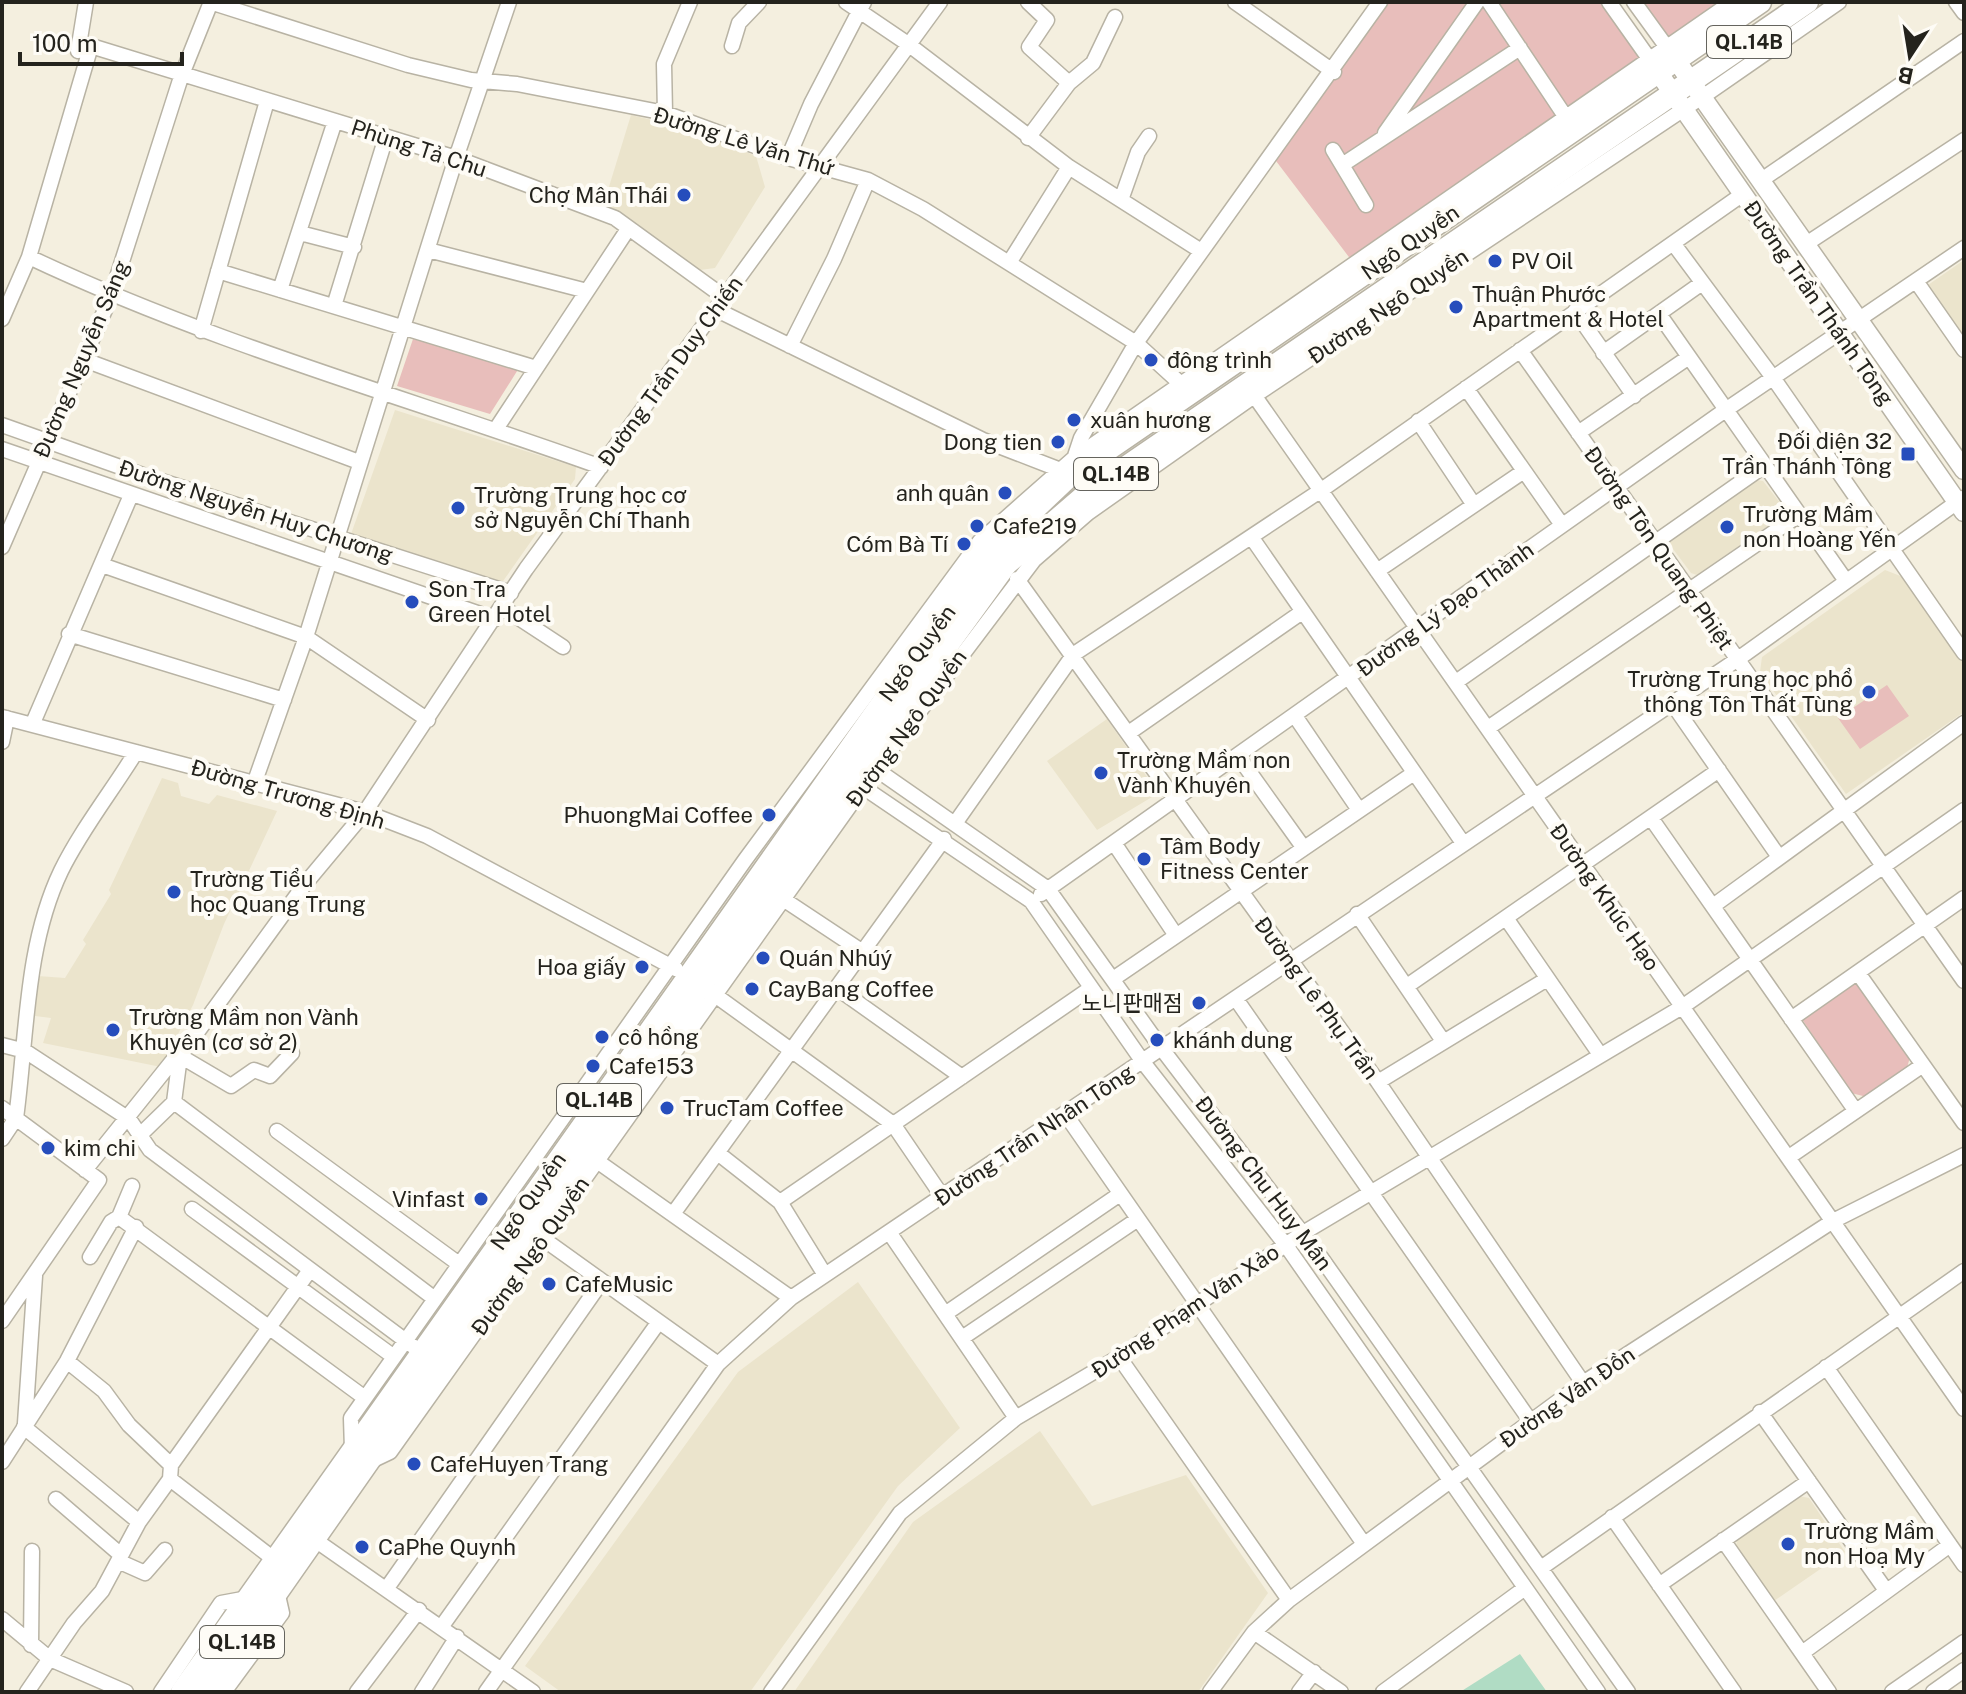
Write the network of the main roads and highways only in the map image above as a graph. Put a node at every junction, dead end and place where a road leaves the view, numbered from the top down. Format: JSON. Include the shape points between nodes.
{"nodes":[{"id":1,"x":1760,"y":2,"type":"edge"},
{"id":2,"x":1807,"y":2,"type":"edge"},
{"id":3,"x":1663,"y":60,"type":"junction"},
{"id":4,"x":1687,"y":96,"type":"junction"},
{"id":5,"x":1964,"y":470,"type":"edge"},
{"id":6,"x":1962,"y":504,"type":"edge"},
{"id":7,"x":848,"y":765,"type":"junction"},
{"id":8,"x":694,"y":980,"type":"junction"},
{"id":9,"x":359,"y":1457,"type":"junction"},
{"id":10,"x":306,"y":1533,"type":"junction"},
{"id":11,"x":182,"y":1692,"type":"edge"},
{"id":12,"x":207,"y":1692,"type":"edge"}],
"edges":[{"from":1,"to":3,"type":"highway","name":"Ngô Quyền","number":"QL.14B"},
{"from":2,"to":4,"type":"highway","name":"Ngô Quyền","number":"QL.14B"},
{"from":3,"to":4,"type":"main road"},
{"from":3,"to":7,"type":"highway","name":"Ngô Quyền","number":"QL.14B","via":[[1067,468],[991,550]]},
{"from":4,"to":5,"type":"main road","name":"Đường Trần Thánh Tông","via":[[1760,181]]},
{"from":4,"to":6,"type":"main road","name":"Đường Trần Thánh Tông","via":[[1743,194]]},
{"from":4,"to":7,"type":"highway","name":"Ngô Quyền","number":"QL.14B","via":[[1087,494],[1006,564]]},
{"from":7,"to":8,"type":"highway","name":"Ngô Quyền","number":"QL.14B"},
{"from":8,"to":9,"type":"highway","name":"Ngô Quyền","number":"QL.14B"},
{"from":8,"to":9,"type":"highway","name":"Ngô Quyền","number":"QL.14B","via":[[413,1346]]},
{"from":9,"to":10,"type":"highway","name":"Ngô Quyền","number":"QL.14B"},
{"from":10,"to":11,"type":"highway","number":"QL.14B","via":[[275,1560]]},
{"from":10,"to":12,"type":"highway","number":"QL.14B","via":[[277,1591]]}]}
